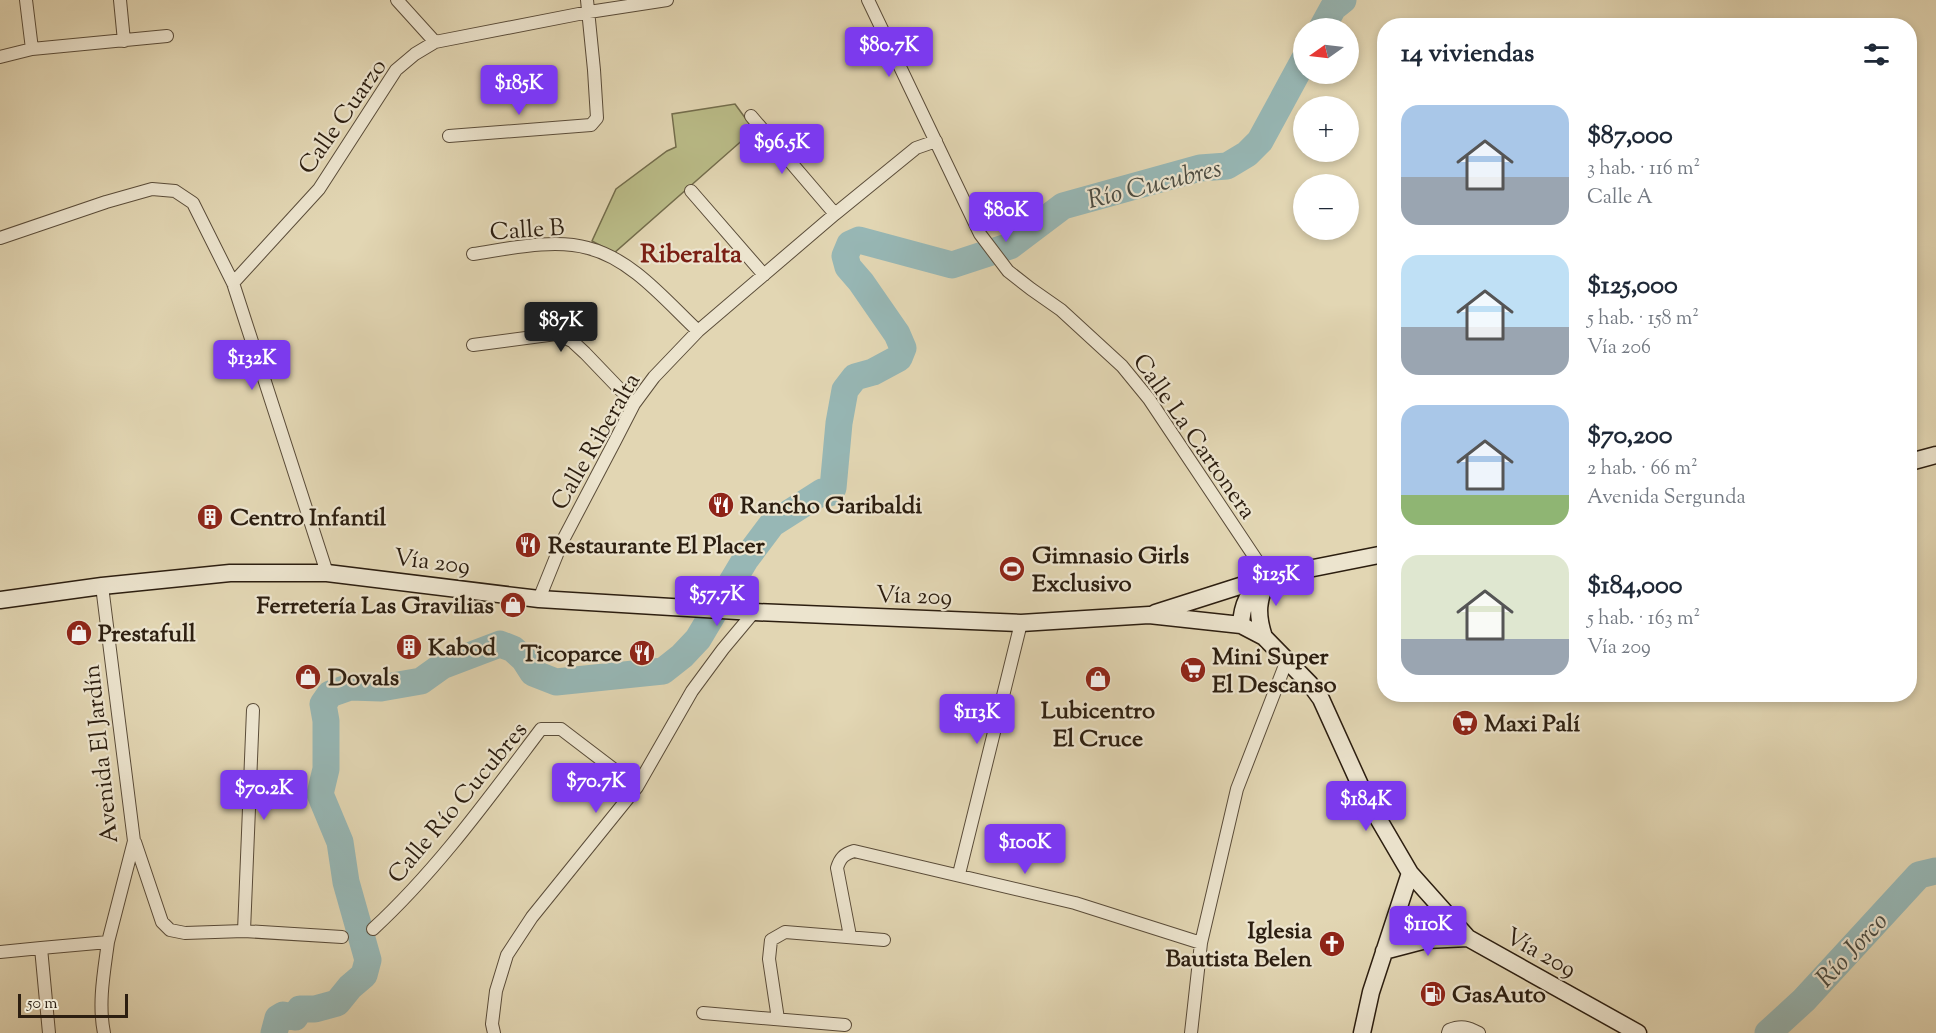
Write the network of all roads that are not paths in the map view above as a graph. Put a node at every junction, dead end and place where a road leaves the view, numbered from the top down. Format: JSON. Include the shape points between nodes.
{"nodes":[{"id":1,"x":26,"y":0,"type":"edge"},
{"id":2,"x":120,"y":0,"type":"edge"},
{"id":3,"x":397,"y":0,"type":"edge"},
{"id":4,"x":668,"y":0,"type":"edge"},
{"id":5,"x":868,"y":0,"type":"edge"},
{"id":6,"x":879,"y":0,"type":"edge"},
{"id":7,"x":588,"y":6,"type":"edge"},
{"id":8,"x":878,"y":18,"type":"junction"},
{"id":9,"x":167,"y":36,"type":"dead end"},
{"id":10,"x":124,"y":41,"type":"junction"},
{"id":11,"x":435,"y":42,"type":"junction"},
{"id":12,"x":32,"y":49,"type":"junction"},
{"id":13,"x":0,"y":57,"type":"edge"},
{"id":14,"x":751,"y":116,"type":"dead end"},
{"id":15,"x":449,"y":136,"type":"dead end"},
{"id":16,"x":936,"y":141,"type":"junction"},
{"id":17,"x":691,"y":191,"type":"dead end"},
{"id":18,"x":835,"y":214,"type":"junction"},
{"id":19,"x":0,"y":238,"type":"edge"},
{"id":20,"x":473,"y":254,"type":"dead end"},
{"id":21,"x":764,"y":275,"type":"junction"},
{"id":22,"x":233,"y":283,"type":"junction"},
{"id":23,"x":698,"y":331,"type":"junction"},
{"id":24,"x":473,"y":345,"type":"dead end"},
{"id":25,"x":634,"y":404,"type":"junction"},
{"id":26,"x":1936,"y":455,"type":"edge"},
{"id":27,"x":1917,"y":460,"type":"edge"},
{"id":28,"x":1377,"y":555,"type":"edge"},
{"id":29,"x":327,"y":573,"type":"junction"},
{"id":30,"x":1268,"y":577,"type":"junction"},
{"id":31,"x":102,"y":586,"type":"junction"},
{"id":32,"x":539,"y":599,"type":"junction"},
{"id":33,"x":0,"y":600,"type":"edge"},
{"id":34,"x":748,"y":612,"type":"junction"},
{"id":35,"x":1149,"y":615,"type":"junction"},
{"id":36,"x":1021,"y":623,"type":"junction"},
{"id":37,"x":1240,"y":625,"type":"junction"},
{"id":38,"x":1264,"y":637,"type":"junction"},
{"id":39,"x":1287,"y":660,"type":"junction"},
{"id":40,"x":253,"y":710,"type":"dead end"},
{"id":41,"x":637,"y":787,"type":"junction"},
{"id":42,"x":134,"y":841,"type":"junction"},
{"id":43,"x":1410,"y":873,"type":"junction"},
{"id":44,"x":959,"y":874,"type":"junction"},
{"id":45,"x":373,"y":929,"type":"dead end"},
{"id":46,"x":244,"y":931,"type":"junction"},
{"id":47,"x":850,"y":936,"type":"junction"},
{"id":48,"x":342,"y":937,"type":"dead end"},
{"id":49,"x":1468,"y":938,"type":"junction"},
{"id":50,"x":884,"y":940,"type":"dead end"},
{"id":51,"x":108,"y":942,"type":"junction"},
{"id":52,"x":1201,"y":943,"type":"junction"},
{"id":53,"x":41,"y":948,"type":"junction"},
{"id":54,"x":1384,"y":951,"type":"junction"},
{"id":55,"x":0,"y":952,"type":"edge"},
{"id":56,"x":704,"y":1013,"type":"dead end"},
{"id":57,"x":778,"y":1019,"type":"junction"},
{"id":58,"x":845,"y":1025,"type":"dead end"},
{"id":59,"x":1452,"y":1030,"type":"edge"},
{"id":60,"x":49,"y":1033,"type":"edge"},
{"id":61,"x":104,"y":1033,"type":"edge"},
{"id":62,"x":494,"y":1033,"type":"edge"},
{"id":63,"x":1191,"y":1033,"type":"edge"},
{"id":64,"x":1362,"y":1033,"type":"edge"},
{"id":65,"x":1479,"y":1033,"type":"edge"},
{"id":66,"x":1638,"y":1033,"type":"edge"}],
"edges":[{"from":1,"to":12,"type":"street"},
{"from":2,"to":10,"type":"street"},
{"from":3,"to":11,"type":"street"},
{"from":4,"to":7,"type":"street","name":"Calle Cuarzo"},
{"from":5,"to":8,"type":"street","name":"Calle La Cartonera"},
{"from":6,"to":8,"type":"street"},
{"from":7,"to":11,"type":"street","name":"Calle Cuarzo"},
{"from":7,"to":15,"type":"street","via":[[597,118],[591,125]]},
{"from":8,"to":16,"type":"street","name":"Calle La Cartonera"},
{"from":9,"to":10,"type":"street"},
{"from":10,"to":12,"type":"street"},
{"from":11,"to":22,"type":"street","name":"Calle Cuarzo","via":[[396,70],[319,189]]},
{"from":12,"to":13,"type":"street"},
{"from":14,"to":18,"type":"street"},
{"from":16,"to":18,"type":"street","name":"Calle Riberalta","via":[[916,148]]},
{"from":16,"to":30,"type":"street","name":"Calle La Cartonera","via":[[980,234],[1008,271],[1061,310],[1122,366],[1149,399]]},
{"from":17,"to":21,"type":"street"},
{"from":18,"to":21,"type":"street","name":"Calle Riberalta"},
{"from":19,"to":22,"type":"street","via":[[152,189],[175,191],[193,202]]},
{"from":20,"to":23,"type":"street","name":"Calle B","via":[[540,245],[588,247],[638,274]]},
{"from":21,"to":23,"type":"street","name":"Calle Riberalta"},
{"from":22,"to":29,"type":"street"},
{"from":23,"to":25,"type":"street","name":"Calle Riberalta"},
{"from":24,"to":25,"type":"street","via":[[556,334],[572,341]]},
{"from":25,"to":32,"type":"street","name":"Calle Riberalta","via":[[562,542]]},
{"from":26,"to":27,"type":"main road"},
{"from":28,"to":30,"type":"main road"},
{"from":29,"to":31,"type":"main road","name":"Vía 209","via":[[230,573]]},
{"from":29,"to":32,"type":"main road","name":"Vía 209"},
{"from":30,"to":35,"type":"main road"},
{"from":30,"to":37,"type":"main road","via":[[1247,597]]},
{"from":30,"to":38,"type":"main road","via":[[1258,606]]},
{"from":31,"to":33,"type":"main road","name":"Vía 209"},
{"from":31,"to":42,"type":"street","name":"Avenida El Jardín"},
{"from":32,"to":34,"type":"main road","name":"Vía 209"},
{"from":34,"to":36,"type":"main road","name":"Vía 209"},
{"from":34,"to":41,"type":"street","via":[[692,691]]},
{"from":35,"to":36,"type":"main road","name":"Vía 209"},
{"from":35,"to":37,"type":"main road","name":"Vía 209"},
{"from":36,"to":44,"type":"street"},
{"from":37,"to":38,"type":"main road","name":"Vía 209"},
{"from":38,"to":39,"type":"main road","name":"Vía 209"},
{"from":39,"to":43,"type":"main road","name":"Vía 209","via":[[1321,699],[1365,796]]},
{"from":39,"to":52,"type":"street","via":[[1237,789]]},
{"from":40,"to":46,"type":"street"},
{"from":41,"to":45,"type":"street","name":"Calle Río Cucubres","via":[[561,729],[541,729],[456,841]]},
{"from":41,"to":62,"type":"street","via":[[532,917],[507,955],[496,992]]},
{"from":42,"to":46,"type":"street","via":[[162,922],[170,930]]},
{"from":42,"to":51,"type":"street","name":"Avenida El Jardín"},
{"from":43,"to":49,"type":"main road","name":"Vía 209"},
{"from":43,"to":54,"type":"main road"},
{"from":44,"to":47,"type":"street","via":[[854,851],[846,853],[837,868]]},
{"from":44,"to":52,"type":"street","via":[[1075,903]]},
{"from":46,"to":48,"type":"street"},
{"from":47,"to":50,"type":"street"},
{"from":47,"to":57,"type":"street","via":[[785,932],[771,940],[769,959]]},
{"from":49,"to":54,"type":"main road","via":[[1426,940]]},
{"from":49,"to":66,"type":"main road","name":"Vía 209"},
{"from":51,"to":53,"type":"street"},
{"from":51,"to":61,"type":"street","name":"Avenida El Jardín","via":[[101,1008]]},
{"from":52,"to":63,"type":"street"},
{"from":53,"to":55,"type":"street"},
{"from":53,"to":60,"type":"street"},
{"from":54,"to":64,"type":"main road"},
{"from":56,"to":57,"type":"street"},
{"from":57,"to":58,"type":"street"},
{"from":59,"to":65,"type":"street","via":[[1467,1027]]}]}
